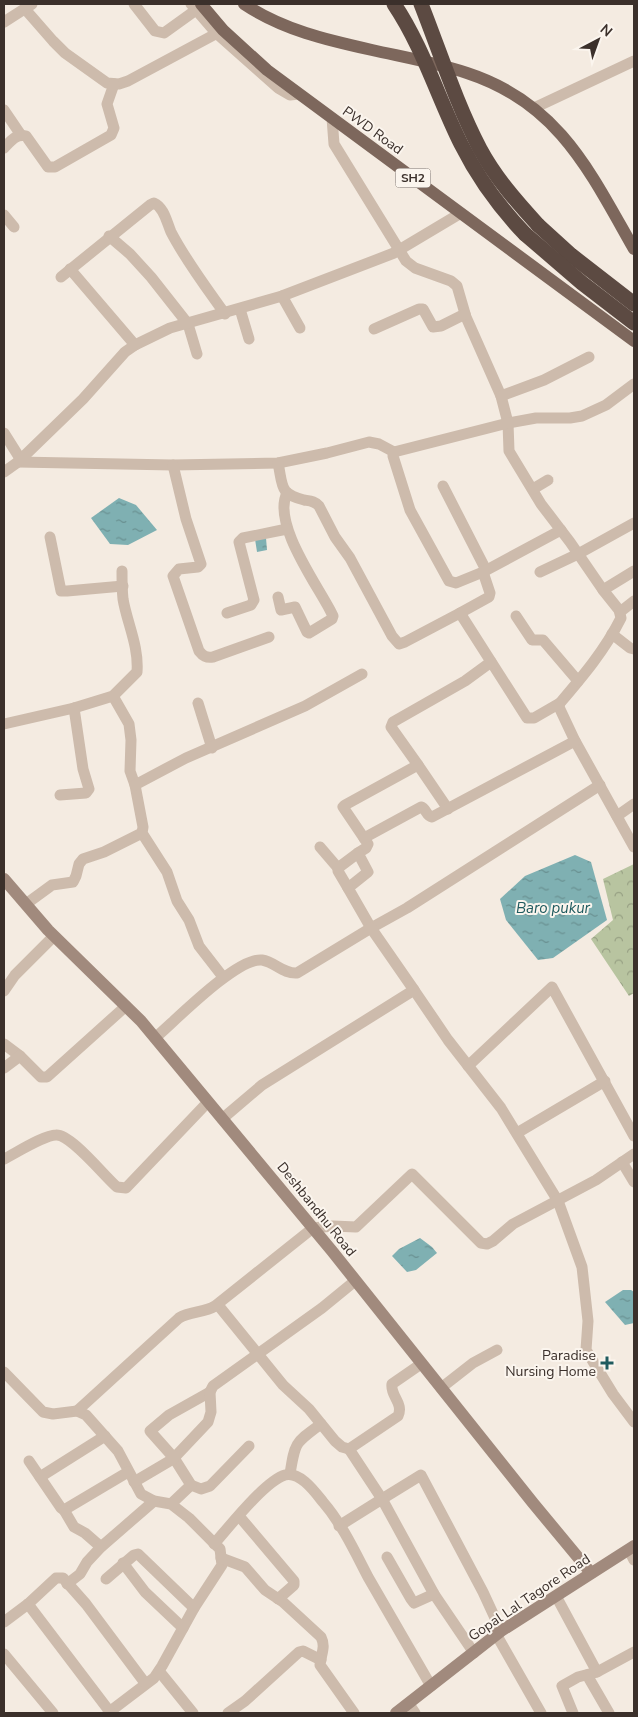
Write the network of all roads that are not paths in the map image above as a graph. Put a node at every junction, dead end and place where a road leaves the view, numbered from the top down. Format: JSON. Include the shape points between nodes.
{"nodes":[{"id":1,"x":134,"y":4,"type":"edge"},
{"id":2,"x":244,"y":4,"type":"edge"},
{"id":3,"x":394,"y":4,"type":"edge"},
{"id":4,"x":421,"y":4,"type":"edge"},
{"id":5,"x":28,"y":6,"type":"edge"},
{"id":6,"x":196,"y":6,"type":"edge"},
{"id":7,"x":4,"y":22,"type":"edge"},
{"id":8,"x":220,"y":32,"type":"junction"},
{"id":9,"x":634,"y":61,"type":"edge"},
{"id":10,"x":114,"y":84,"type":"junction"},
{"id":11,"x":534,"y":108,"type":"junction"},
{"id":12,"x":4,"y":110,"type":"edge"},
{"id":13,"x":332,"y":118,"type":"junction"},
{"id":14,"x":21,"y":135,"type":"junction"},
{"id":15,"x":4,"y":148,"type":"edge"},
{"id":16,"x":460,"y":213,"type":"junction"},
{"id":17,"x":4,"y":215,"type":"edge"},
{"id":18,"x":14,"y":227,"type":"dead end"},
{"id":19,"x":531,"y":229,"type":"junction"},
{"id":20,"x":109,"y":236,"type":"junction"},
{"id":21,"x":634,"y":249,"type":"edge"},
{"id":22,"x":401,"y":250,"type":"junction"},
{"id":23,"x":70,"y":269,"type":"junction"},
{"id":24,"x":60,"y":277,"type":"dead end"},
{"id":25,"x":282,"y":296,"type":"junction"},
{"id":26,"x":634,"y":304,"type":"edge"},
{"id":27,"x":240,"y":309,"type":"junction"},
{"id":28,"x":225,"y":314,"type":"junction"},
{"id":29,"x":465,"y":314,"type":"junction"},
{"id":30,"x":634,"y":323,"type":"edge"},
{"id":31,"x":188,"y":324,"type":"junction"},
{"id":32,"x":300,"y":328,"type":"dead end"},
{"id":33,"x":374,"y":329,"type":"dead end"},
{"id":34,"x":249,"y":339,"type":"dead end"},
{"id":35,"x":634,"y":341,"type":"edge"},
{"id":36,"x":135,"y":345,"type":"junction"},
{"id":37,"x":197,"y":354,"type":"dead end"},
{"id":38,"x":589,"y":357,"type":"dead end"},
{"id":39,"x":634,"y":384,"type":"edge"},
{"id":40,"x":501,"y":396,"type":"junction"},
{"id":41,"x":508,"y":423,"type":"junction"},
{"id":42,"x":4,"y":433,"type":"edge"},
{"id":43,"x":394,"y":452,"type":"junction"},
{"id":44,"x":20,"y":461,"type":"junction"},
{"id":45,"x":278,"y":464,"type":"junction"},
{"id":46,"x":173,"y":465,"type":"junction"},
{"id":47,"x":4,"y":472,"type":"edge"},
{"id":48,"x":548,"y":480,"type":"dead end"},
{"id":49,"x":443,"y":486,"type":"dead end"},
{"id":50,"x":533,"y":488,"type":"junction"},
{"id":51,"x":287,"y":493,"type":"junction"},
{"id":52,"x":634,"y":523,"type":"edge"},
{"id":53,"x":287,"y":529,"type":"junction"},
{"id":54,"x":561,"y":530,"type":"junction"},
{"id":55,"x":50,"y":537,"type":"dead end"},
{"id":56,"x":578,"y":554,"type":"junction"},
{"id":57,"x":122,"y":571,"type":"dead end"},
{"id":58,"x":484,"y":571,"type":"junction"},
{"id":59,"x":634,"y":571,"type":"edge"},
{"id":60,"x":540,"y":572,"type":"dead end"},
{"id":61,"x":123,"y":586,"type":"junction"},
{"id":62,"x":603,"y":590,"type":"junction"},
{"id":63,"x":278,"y":597,"type":"dead end"},
{"id":64,"x":634,"y":602,"type":"edge"},
{"id":65,"x":620,"y":612,"type":"junction"},
{"id":66,"x":227,"y":613,"type":"dead end"},
{"id":67,"x":460,"y":613,"type":"junction"},
{"id":68,"x":516,"y":616,"type":"dead end"},
{"id":69,"x":612,"y":634,"type":"junction"},
{"id":70,"x":270,"y":637,"type":"dead end"},
{"id":71,"x":634,"y":649,"type":"edge"},
{"id":72,"x":491,"y":662,"type":"junction"},
{"id":73,"x":362,"y":674,"type":"dead end"},
{"id":74,"x":578,"y":681,"type":"junction"},
{"id":75,"x":113,"y":696,"type":"junction"},
{"id":76,"x":198,"y":703,"type":"dead end"},
{"id":77,"x":560,"y":703,"type":"junction"},
{"id":78,"x":74,"y":708,"type":"junction"},
{"id":79,"x":4,"y":724,"type":"edge"},
{"id":80,"x":575,"y":741,"type":"junction"},
{"id":81,"x":212,"y":748,"type":"junction"},
{"id":82,"x":418,"y":766,"type":"junction"},
{"id":83,"x":135,"y":785,"type":"junction"},
{"id":84,"x":600,"y":785,"type":"junction"},
{"id":85,"x":60,"y":795,"type":"dead end"},
{"id":86,"x":634,"y":804,"type":"edge"},
{"id":87,"x":448,"y":809,"type":"junction"},
{"id":88,"x":617,"y":816,"type":"junction"},
{"id":89,"x":142,"y":833,"type":"junction"},
{"id":90,"x":364,"y":838,"type":"junction"},
{"id":91,"x":634,"y":846,"type":"edge"},
{"id":92,"x":320,"y":847,"type":"dead end"},
{"id":93,"x":358,"y":853,"type":"junction"},
{"id":94,"x":338,"y":868,"type":"junction"},
{"id":95,"x":4,"y":879,"type":"edge"},
{"id":96,"x":348,"y":888,"type":"junction"},
{"id":97,"x":26,"y":904,"type":"junction"},
{"id":98,"x":371,"y":928,"type":"junction"},
{"id":99,"x":54,"y":936,"type":"junction"},
{"id":100,"x":223,"y":977,"type":"junction"},
{"id":101,"x":5,"y":988,"type":"edge"},
{"id":102,"x":414,"y":990,"type":"junction"},
{"id":103,"x":126,"y":1006,"type":"junction"},
{"id":104,"x":156,"y":1038,"type":"junction"},
{"id":105,"x":4,"y":1044,"type":"edge"},
{"id":106,"x":20,"y":1056,"type":"junction"},
{"id":107,"x":468,"y":1066,"type":"junction"},
{"id":108,"x":4,"y":1068,"type":"edge"},
{"id":109,"x":605,"y":1081,"type":"junction"},
{"id":110,"x":208,"y":1103,"type":"junction"},
{"id":111,"x":222,"y":1119,"type":"junction"},
{"id":112,"x":517,"y":1134,"type":"junction"},
{"id":113,"x":634,"y":1136,"type":"edge"},
{"id":114,"x":634,"y":1154,"type":"edge"},
{"id":115,"x":4,"y":1159,"type":"edge"},
{"id":116,"x":622,"y":1162,"type":"junction"},
{"id":117,"x":634,"y":1182,"type":"edge"},
{"id":118,"x":558,"y":1201,"type":"junction"},
{"id":119,"x":313,"y":1228,"type":"junction"},
{"id":120,"x":355,"y":1280,"type":"junction"},
{"id":121,"x":218,"y":1305,"type":"junction"},
{"id":122,"x":497,"y":1350,"type":"dead end"},
{"id":123,"x":256,"y":1354,"type":"junction"},
{"id":124,"x":421,"y":1364,"type":"junction"},
{"id":125,"x":4,"y":1372,"type":"edge"},
{"id":126,"x":441,"y":1388,"type":"junction"},
{"id":127,"x":210,"y":1392,"type":"junction"},
{"id":128,"x":77,"y":1411,"type":"junction"},
{"id":129,"x":634,"y":1422,"type":"edge"},
{"id":130,"x":321,"y":1424,"type":"junction"},
{"id":131,"x":105,"y":1436,"type":"junction"},
{"id":132,"x":249,"y":1446,"type":"dead end"},
{"id":133,"x":348,"y":1449,"type":"junction"},
{"id":134,"x":174,"y":1458,"type":"junction"},
{"id":135,"x":29,"y":1461,"type":"dead end"},
{"id":136,"x":128,"y":1472,"type":"junction"},
{"id":137,"x":290,"y":1474,"type":"junction"},
{"id":138,"x":40,"y":1477,"type":"junction"},
{"id":139,"x":134,"y":1482,"type":"junction"},
{"id":140,"x":191,"y":1486,"type":"junction"},
{"id":141,"x":382,"y":1500,"type":"junction"},
{"id":142,"x":154,"y":1501,"type":"junction"},
{"id":143,"x":171,"y":1504,"type":"junction"},
{"id":144,"x":64,"y":1510,"type":"junction"},
{"id":145,"x":239,"y":1516,"type":"junction"},
{"id":146,"x":339,"y":1526,"type":"junction"},
{"id":147,"x":214,"y":1544,"type":"junction"},
{"id":148,"x":101,"y":1547,"type":"junction"},
{"id":149,"x":632,"y":1552,"type":"edge"},
{"id":150,"x":387,"y":1557,"type":"dead end"},
{"id":151,"x":221,"y":1558,"type":"junction"},
{"id":152,"x":123,"y":1563,"type":"junction"},
{"id":153,"x":591,"y":1573,"type":"junction"},
{"id":154,"x":106,"y":1578,"type":"dead end"},
{"id":155,"x":67,"y":1584,"type":"junction"},
{"id":156,"x":434,"y":1594,"type":"junction"},
{"id":157,"x":556,"y":1596,"type":"junction"},
{"id":158,"x":278,"y":1600,"type":"junction"},
{"id":159,"x":28,"y":1604,"type":"junction"},
{"id":160,"x":194,"y":1608,"type":"junction"},
{"id":161,"x":4,"y":1622,"type":"edge"},
{"id":162,"x":183,"y":1628,"type":"junction"},
{"id":163,"x":499,"y":1632,"type":"junction"},
{"id":164,"x":474,"y":1652,"type":"junction"},
{"id":165,"x":634,"y":1652,"type":"edge"},
{"id":166,"x":4,"y":1654,"type":"edge"},
{"id":167,"x":320,"y":1660,"type":"junction"},
{"id":168,"x":159,"y":1671,"type":"junction"},
{"id":169,"x":592,"y":1674,"type":"junction"},
{"id":170,"x":145,"y":1684,"type":"junction"},
{"id":171,"x":431,"y":1686,"type":"junction"},
{"id":172,"x":412,"y":1709,"type":"edge"},
{"id":173,"x":109,"y":1712,"type":"edge"},
{"id":174,"x":53,"y":1713,"type":"edge"},
{"id":175,"x":193,"y":1713,"type":"edge"},
{"id":176,"x":228,"y":1713,"type":"edge"},
{"id":177,"x":354,"y":1713,"type":"edge"},
{"id":178,"x":396,"y":1713,"type":"edge"},
{"id":179,"x":541,"y":1713,"type":"edge"},
{"id":180,"x":573,"y":1713,"type":"edge"},
{"id":181,"x":609,"y":1713,"type":"edge"}],
"edges":[{"from":1,"to":6,"type":"street","via":[[160,33]]},
{"from":2,"to":11,"type":"main road","via":[[274,21],[312,35],[467,73],[504,88]]},
{"from":3,"to":19,"type":"highway","bridge":true,"via":[[420,50],[473,168],[505,213]]},
{"from":4,"to":19,"type":"highway","bridge":true,"via":[[480,150]]},
{"from":5,"to":7,"type":"street"},
{"from":5,"to":10,"type":"street","via":[[53,42],[65,53],[107,83]]},
{"from":6,"to":8,"type":"main road","name":"PWD Road","number":"SH2"},
{"from":8,"to":10,"type":"street","via":[[128,81]]},
{"from":8,"to":13,"type":"main road","name":"PWD Road","number":"SH2"},
{"from":9,"to":11,"type":"street"},
{"from":10,"to":14,"type":"street","via":[[106,104],[114,128],[111,135],[55,168],[48,167],[26,136]]},
{"from":11,"to":21,"type":"main road","via":[[553,124],[588,169]]},
{"from":12,"to":14,"type":"street"},
{"from":13,"to":16,"type":"main road","name":"PWD Road","number":"SH2"},
{"from":13,"to":22,"type":"street","via":[[334,144]]},
{"from":14,"to":15,"type":"street"},
{"from":16,"to":22,"type":"street"},
{"from":16,"to":35,"type":"main road","name":"PWD Road","number":"SH2"},
{"from":17,"to":18,"type":"street"},
{"from":19,"to":26,"type":"highway","via":[[571,255]]},
{"from":19,"to":30,"type":"highway","via":[[582,282]]},
{"from":20,"to":23,"type":"street"},
{"from":20,"to":28,"type":"street","via":[[150,205],[158,205],[188,261]]},
{"from":20,"to":31,"type":"street","via":[[151,277]]},
{"from":22,"to":25,"type":"street"},
{"from":22,"to":29,"type":"street","via":[[406,261],[415,268],[457,286]]},
{"from":23,"to":24,"type":"street"},
{"from":23,"to":36,"type":"street"},
{"from":25,"to":27,"type":"street"},
{"from":25,"to":32,"type":"street"},
{"from":27,"to":28,"type":"street"},
{"from":27,"to":34,"type":"street"},
{"from":28,"to":31,"type":"street"},
{"from":29,"to":33,"type":"street","via":[[433,327],[419,308]]},
{"from":29,"to":40,"type":"street"},
{"from":31,"to":36,"type":"street","via":[[170,328]]},
{"from":31,"to":37,"type":"street"},
{"from":36,"to":44,"type":"street"},
{"from":38,"to":40,"type":"street","via":[[544,380]]},
{"from":39,"to":41,"type":"street","via":[[606,405],[582,416]]},
{"from":40,"to":41,"type":"street"},
{"from":41,"to":43,"type":"street"},
{"from":41,"to":50,"type":"street","via":[[509,451]]},
{"from":42,"to":44,"type":"street"},
{"from":43,"to":45,"type":"street","via":[[369,442]]},
{"from":43,"to":58,"type":"street","via":[[410,510],[449,581],[456,583]]},
{"from":44,"to":46,"type":"street"},
{"from":44,"to":47,"type":"street"},
{"from":45,"to":46,"type":"street"},
{"from":45,"to":51,"type":"street"},
{"from":46,"to":70,"type":"street","via":[[201,564],[178,569],[173,576],[202,655],[213,657]]},
{"from":48,"to":50,"type":"street"},
{"from":49,"to":58,"type":"street"},
{"from":50,"to":54,"type":"street"},
{"from":51,"to":53,"type":"street","via":[[283,506]]},
{"from":51,"to":67,"type":"street","via":[[316,502],[319,506],[396,642],[405,642]]},
{"from":52,"to":56,"type":"street"},
{"from":53,"to":63,"type":"street","via":[[333,616],[309,633],[295,608],[281,610]]},
{"from":53,"to":66,"type":"street","via":[[243,538],[239,542],[253,603]]},
{"from":54,"to":56,"type":"street"},
{"from":54,"to":58,"type":"street"},
{"from":55,"to":61,"type":"street","via":[[61,591]]},
{"from":56,"to":60,"type":"street"},
{"from":56,"to":62,"type":"street"},
{"from":57,"to":61,"type":"street"},
{"from":58,"to":67,"type":"street","via":[[489,597]]},
{"from":59,"to":62,"type":"street"},
{"from":61,"to":75,"type":"street","via":[[123,599],[138,662],[137,672]]},
{"from":62,"to":65,"type":"street"},
{"from":64,"to":65,"type":"street"},
{"from":65,"to":69,"type":"street","via":[[621,618]]},
{"from":67,"to":72,"type":"street"},
{"from":68,"to":74,"type":"street","via":[[532,640],[543,640]]},
{"from":69,"to":71,"type":"street"},
{"from":69,"to":74,"type":"street"},
{"from":72,"to":77,"type":"street","via":[[527,718],[534,718]]},
{"from":72,"to":82,"type":"street","via":[[465,681],[393,722],[392,726]]},
{"from":73,"to":81,"type":"street","via":[[305,706]]},
{"from":74,"to":77,"type":"street"},
{"from":75,"to":78,"type":"street"},
{"from":75,"to":83,"type":"street","via":[[129,724],[130,771]]},
{"from":76,"to":81,"type":"street"},
{"from":77,"to":80,"type":"street","via":[[560,711]]},
{"from":78,"to":79,"type":"street"},
{"from":78,"to":85,"type":"street","via":[[89,789],[86,793]]},
{"from":80,"to":84,"type":"street"},
{"from":80,"to":87,"type":"street"},
{"from":81,"to":83,"type":"street"},
{"from":82,"to":87,"type":"street"},
{"from":82,"to":90,"type":"street","via":[[343,807]]},
{"from":83,"to":89,"type":"street"},
{"from":84,"to":88,"type":"street"},
{"from":84,"to":98,"type":"street"},
{"from":86,"to":88,"type":"street"},
{"from":87,"to":90,"type":"street","via":[[432,817],[421,807]]},
{"from":88,"to":91,"type":"street"},
{"from":89,"to":97,"type":"street","via":[[83,859],[73,882],[52,885]]},
{"from":89,"to":100,"type":"street","via":[[167,872],[199,946]]},
{"from":90,"to":93,"type":"street","via":[[367,846]]},
{"from":92,"to":94,"type":"street"},
{"from":93,"to":94,"type":"street"},
{"from":93,"to":96,"type":"street","via":[[368,872]]},
{"from":94,"to":96,"type":"street"},
{"from":95,"to":97,"type":"street","name":"Deshbandhu Road"},
{"from":96,"to":98,"type":"street"},
{"from":97,"to":99,"type":"street","name":"Deshbandhu Road"},
{"from":98,"to":100,"type":"street","via":[[297,973],[284,972],[263,960]]},
{"from":98,"to":102,"type":"street"},
{"from":99,"to":101,"type":"street"},
{"from":99,"to":103,"type":"street","name":"Deshbandhu Road"},
{"from":100,"to":104,"type":"street"},
{"from":102,"to":107,"type":"street"},
{"from":102,"to":111,"type":"street","via":[[262,1085]]},
{"from":103,"to":104,"type":"street","name":"Deshbandhu Road"},
{"from":103,"to":106,"type":"street","via":[[47,1077],[41,1077]]},
{"from":104,"to":110,"type":"street","name":"Deshbandhu Road"},
{"from":105,"to":106,"type":"street"},
{"from":106,"to":108,"type":"street"},
{"from":107,"to":109,"type":"street","via":[[552,987]]},
{"from":107,"to":112,"type":"street"},
{"from":109,"to":112,"type":"street"},
{"from":109,"to":113,"type":"street"},
{"from":110,"to":111,"type":"street","name":"Deshbandhu Road"},
{"from":110,"to":115,"type":"street","via":[[126,1188],[116,1187],[72,1142],[58,1135]]},
{"from":111,"to":119,"type":"street","name":"Deshbandhu Road"},
{"from":112,"to":118,"type":"street"},
{"from":114,"to":116,"type":"street"},
{"from":116,"to":117,"type":"street"},
{"from":116,"to":118,"type":"street"},
{"from":118,"to":119,"type":"street","via":[[513,1224],[493,1241],[481,1243],[412,1174],[356,1227]]},
{"from":118,"to":129,"type":"street","via":[[582,1267],[588,1320],[586,1350]]},
{"from":119,"to":120,"type":"street","name":"Deshbandhu Road"},
{"from":119,"to":121,"type":"street"},
{"from":120,"to":123,"type":"street","via":[[322,1308]]},
{"from":120,"to":124,"type":"street","name":"Deshbandhu Road"},
{"from":121,"to":123,"type":"street"},
{"from":121,"to":128,"type":"street","via":[[179,1318]]},
{"from":122,"to":126,"type":"street","via":[[473,1363]]},
{"from":123,"to":127,"type":"street","via":[[220,1380]]},
{"from":123,"to":130,"type":"street"},
{"from":124,"to":126,"type":"street","name":"Deshbandhu Road"},
{"from":124,"to":133,"type":"street","via":[[392,1384],[400,1405],[398,1416]]},
{"from":125,"to":128,"type":"street","via":[[44,1412]]},
{"from":126,"to":153,"type":"street","name":"Deshbandhu Road"},
{"from":127,"to":134,"type":"street","via":[[210,1418]]},
{"from":127,"to":134,"type":"street","via":[[169,1415],[150,1431]]},
{"from":128,"to":131,"type":"street","via":[[86,1415]]},
{"from":130,"to":133,"type":"street","via":[[335,1441]]},
{"from":130,"to":137,"type":"street","via":[[298,1443]]},
{"from":131,"to":136,"type":"street","via":[[118,1451]]},
{"from":131,"to":138,"type":"street"},
{"from":132,"to":140,"type":"street","via":[[205,1489]]},
{"from":133,"to":141,"type":"street"},
{"from":134,"to":139,"type":"street"},
{"from":134,"to":140,"type":"street"},
{"from":135,"to":138,"type":"street"},
{"from":136,"to":139,"type":"street"},
{"from":136,"to":144,"type":"street"},
{"from":137,"to":145,"type":"street","via":[[268,1486]]},
{"from":137,"to":146,"type":"street","via":[[313,1490]]},
{"from":138,"to":144,"type":"street"},
{"from":139,"to":142,"type":"street","via":[[140,1494]]},
{"from":140,"to":143,"type":"street"},
{"from":141,"to":146,"type":"street"},
{"from":141,"to":156,"type":"street"},
{"from":141,"to":163,"type":"street","via":[[421,1475],[483,1592]]},
{"from":142,"to":143,"type":"street"},
{"from":142,"to":148,"type":"street"},
{"from":143,"to":147,"type":"street"},
{"from":144,"to":148,"type":"street","via":[[74,1527]]},
{"from":145,"to":147,"type":"street"},
{"from":145,"to":158,"type":"street","via":[[294,1581],[294,1585]]},
{"from":146,"to":171,"type":"street"},
{"from":147,"to":151,"type":"street","via":[[220,1549]]},
{"from":148,"to":155,"type":"street","via":[[80,1574]]},
{"from":149,"to":153,"type":"street","name":"Gopal Lal Tagore Road"},
{"from":150,"to":156,"type":"street","via":[[414,1603]]},
{"from":151,"to":158,"type":"street","via":[[245,1567]]},
{"from":151,"to":160,"type":"street","via":[[222,1565]]},
{"from":152,"to":154,"type":"street"},
{"from":152,"to":160,"type":"street","via":[[138,1554]]},
{"from":152,"to":162,"type":"street","via":[[142,1588]]},
{"from":153,"to":157,"type":"street","name":"Gopal Lal Tagore Road"},
{"from":155,"to":159,"type":"street","via":[[63,1578],[56,1578]]},
{"from":155,"to":170,"type":"street","via":[[86,1604]]},
{"from":156,"to":164,"type":"street"},
{"from":157,"to":163,"type":"street","name":"Gopal Lal Tagore Road"},
{"from":157,"to":169,"type":"street"},
{"from":158,"to":167,"type":"street","via":[[321,1637],[324,1649]]},
{"from":159,"to":161,"type":"street"},
{"from":159,"to":173,"type":"street"},
{"from":160,"to":162,"type":"street"},
{"from":162,"to":168,"type":"street"},
{"from":163,"to":164,"type":"street","name":"Gopal Lal Tagore Road"},
{"from":163,"to":179,"type":"street"},
{"from":164,"to":171,"type":"street","name":"Gopal Lal Tagore Road"},
{"from":165,"to":169,"type":"street"},
{"from":166,"to":174,"type":"street"},
{"from":167,"to":176,"type":"street","via":[[299,1652]]},
{"from":167,"to":177,"type":"street","via":[[320,1665]]},
{"from":168,"to":170,"type":"street"},
{"from":168,"to":175,"type":"street"},
{"from":169,"to":180,"type":"street","via":[[562,1686]]},
{"from":169,"to":181,"type":"street"},
{"from":170,"to":173,"type":"street"},
{"from":171,"to":172,"type":"street","name":"Gopal Lal Tagore Road"},
{"from":172,"to":178,"type":"street","name":"Gopal Lal Tagore Road"}]}
